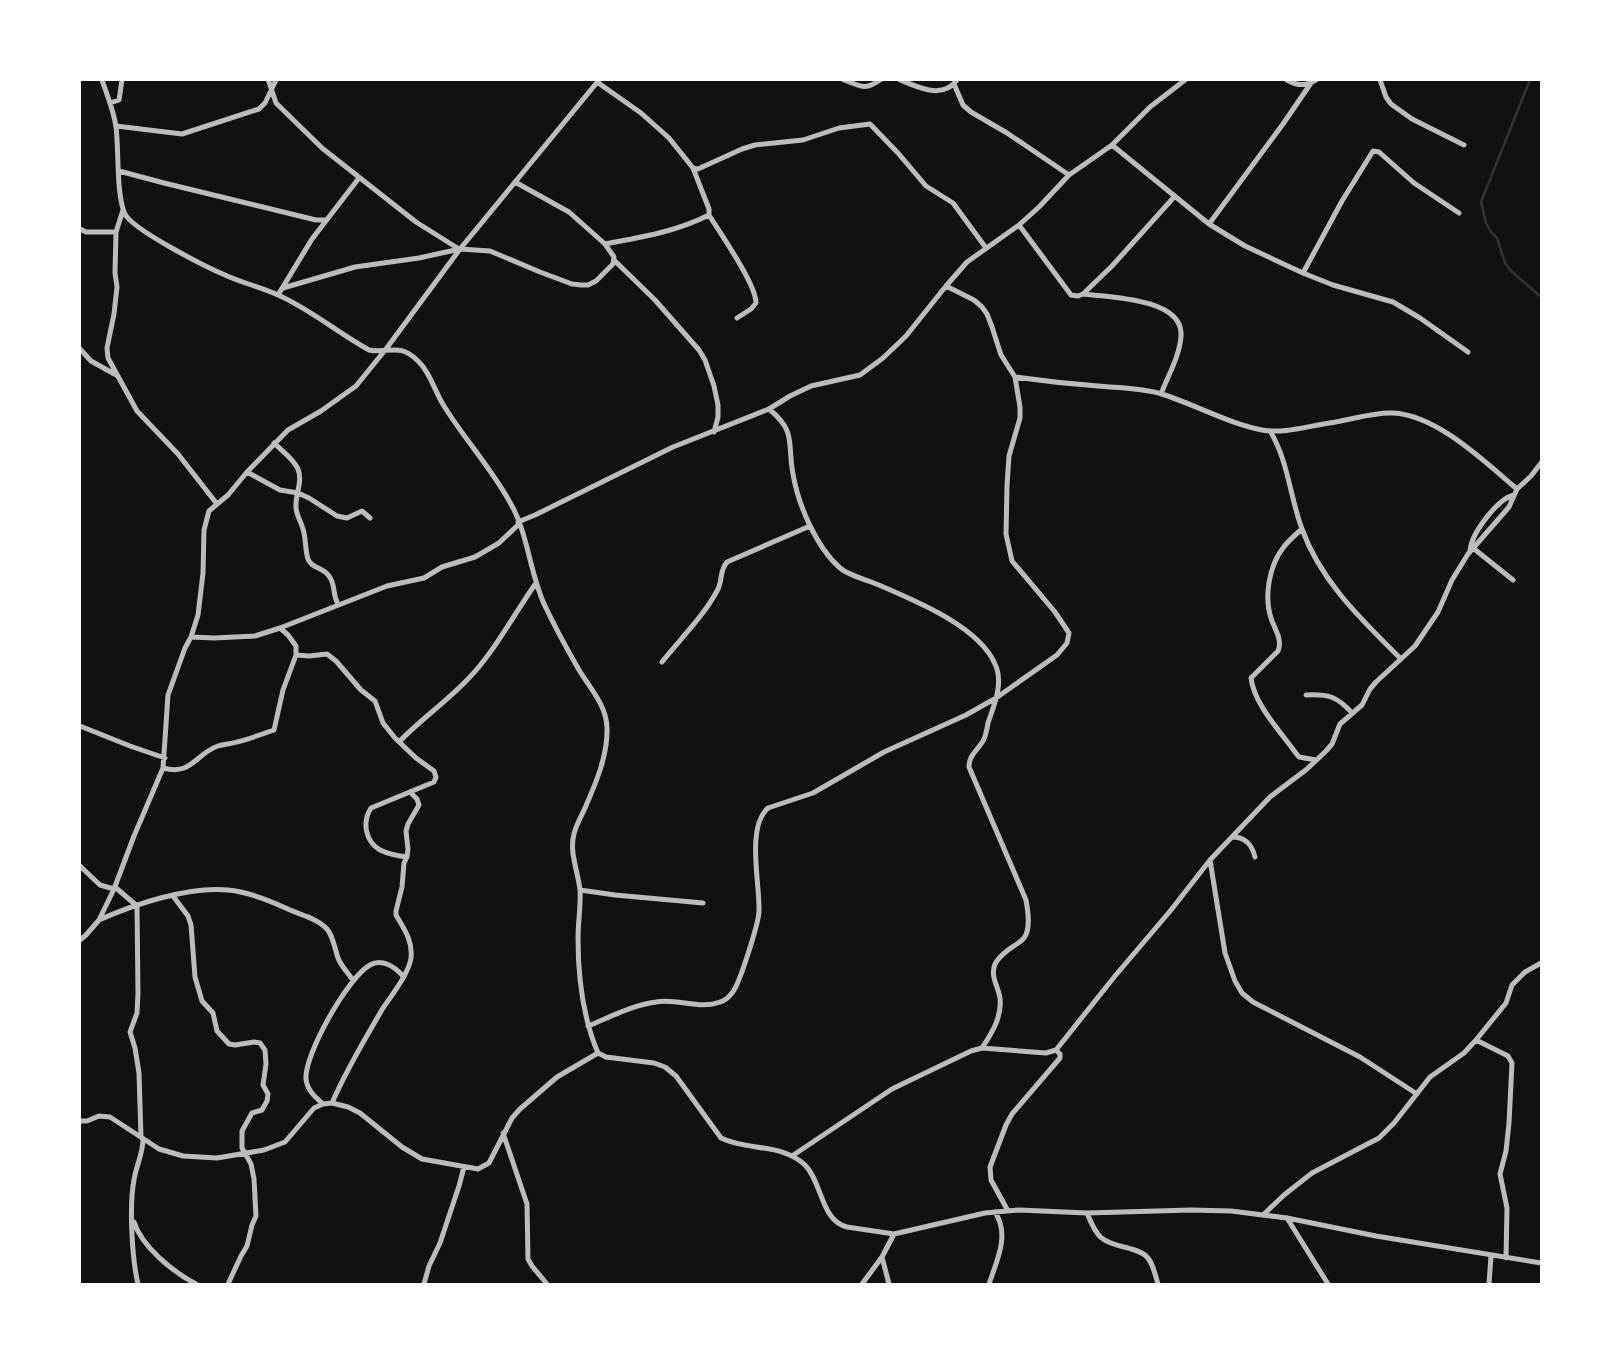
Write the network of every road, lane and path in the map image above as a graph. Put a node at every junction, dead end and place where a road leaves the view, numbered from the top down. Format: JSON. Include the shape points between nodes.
{"nodes":[{"id":1,"x":102,"y":80,"type":"edge"},
{"id":2,"x":122,"y":80,"type":"edge"},
{"id":3,"x":268,"y":80,"type":"edge"},
{"id":4,"x":276,"y":80,"type":"edge"},
{"id":5,"x":844,"y":80,"type":"edge"},
{"id":6,"x":880,"y":80,"type":"edge"},
{"id":7,"x":900,"y":80,"type":"edge"},
{"id":8,"x":1185,"y":80,"type":"edge"},
{"id":9,"x":1287,"y":80,"type":"edge"},
{"id":10,"x":1380,"y":80,"type":"edge"},
{"id":11,"x":598,"y":81,"type":"edge"},
{"id":12,"x":1314,"y":81,"type":"edge"},
{"id":13,"x":956,"y":82,"type":"edge"},
{"id":14,"x":272,"y":89,"type":"junction"},
{"id":15,"x":110,"y":103,"type":"junction"},
{"id":16,"x":116,"y":126,"type":"junction"},
{"id":17,"x":1112,"y":145,"type":"junction"},
{"id":18,"x":1464,"y":145,"type":"dead end"},
{"id":19,"x":693,"y":168,"type":"junction"},
{"id":20,"x":119,"y":171,"type":"junction"},
{"id":21,"x":1069,"y":175,"type":"junction"},
{"id":22,"x":359,"y":178,"type":"junction"},
{"id":23,"x":514,"y":182,"type":"junction"},
{"id":24,"x":1175,"y":196,"type":"junction"},
{"id":25,"x":124,"y":209,"type":"junction"},
{"id":26,"x":1459,"y":213,"type":"dead end"},
{"id":27,"x":709,"y":215,"type":"junction"},
{"id":28,"x":326,"y":220,"type":"junction"},
{"id":29,"x":1209,"y":224,"type":"junction"},
{"id":30,"x":1019,"y":226,"type":"junction"},
{"id":31,"x":80,"y":230,"type":"edge"},
{"id":32,"x":116,"y":232,"type":"junction"},
{"id":33,"x":605,"y":244,"type":"junction"},
{"id":34,"x":986,"y":248,"type":"junction"},
{"id":35,"x":460,"y":249,"type":"junction"},
{"id":36,"x":615,"y":261,"type":"junction"},
{"id":37,"x":1303,"y":273,"type":"junction"},
{"id":38,"x":946,"y":286,"type":"junction"},
{"id":39,"x":283,"y":288,"type":"junction"},
{"id":40,"x":1083,"y":294,"type":"junction"},
{"id":41,"x":278,"y":295,"type":"junction"},
{"id":42,"x":737,"y":318,"type":"dead end"},
{"id":43,"x":80,"y":349,"type":"edge"},
{"id":44,"x":386,"y":349,"type":"junction"},
{"id":45,"x":1468,"y":352,"type":"dead end"},
{"id":46,"x":118,"y":376,"type":"junction"},
{"id":47,"x":1015,"y":377,"type":"junction"},
{"id":48,"x":1161,"y":394,"type":"junction"},
{"id":49,"x":770,"y":409,"type":"junction"},
{"id":50,"x":1270,"y":431,"type":"junction"},
{"id":51,"x":714,"y":432,"type":"junction"},
{"id":52,"x":274,"y":443,"type":"junction"},
{"id":53,"x":1541,"y":463,"type":"edge"},
{"id":54,"x":247,"y":472,"type":"junction"},
{"id":55,"x":1517,"y":489,"type":"junction"},
{"id":56,"x":298,"y":494,"type":"junction"},
{"id":57,"x":1514,"y":496,"type":"junction"},
{"id":58,"x":217,"y":504,"type":"junction"},
{"id":59,"x":370,"y":518,"type":"dead end"},
{"id":60,"x":519,"y":523,"type":"junction"},
{"id":61,"x":810,"y":526,"type":"junction"},
{"id":62,"x":1302,"y":529,"type":"junction"},
{"id":63,"x":1472,"y":550,"type":"junction"},
{"id":64,"x":1513,"y":580,"type":"dead end"},
{"id":65,"x":536,"y":583,"type":"junction"},
{"id":66,"x":338,"y":604,"type":"junction"},
{"id":67,"x":280,"y":628,"type":"junction"},
{"id":68,"x":191,"y":637,"type":"junction"},
{"id":69,"x":296,"y":655,"type":"junction"},
{"id":70,"x":1401,"y":659,"type":"junction"},
{"id":71,"x":662,"y":662,"type":"dead end"},
{"id":72,"x":1306,"y":695,"type":"dead end"},
{"id":73,"x":996,"y":698,"type":"junction"},
{"id":74,"x":1352,"y":713,"type":"junction"},
{"id":75,"x":80,"y":726,"type":"edge"},
{"id":76,"x":399,"y":742,"type":"junction"},
{"id":77,"x":165,"y":758,"type":"junction"},
{"id":78,"x":1316,"y":760,"type":"junction"},
{"id":79,"x":163,"y":768,"type":"junction"},
{"id":80,"x":410,"y":792,"type":"junction"},
{"id":81,"x":1231,"y":837,"type":"junction"},
{"id":82,"x":407,"y":857,"type":"junction"},
{"id":83,"x":1255,"y":857,"type":"dead end"},
{"id":84,"x":1210,"y":860,"type":"junction"},
{"id":85,"x":80,"y":866,"type":"edge"},
{"id":86,"x":114,"y":888,"type":"junction"},
{"id":87,"x":580,"y":890,"type":"junction"},
{"id":88,"x":173,"y":896,"type":"junction"},
{"id":89,"x":703,"y":902,"type":"dead end"},
{"id":90,"x":137,"y":906,"type":"junction"},
{"id":91,"x":99,"y":920,"type":"junction"},
{"id":92,"x":80,"y":940,"type":"edge"},
{"id":93,"x":1541,"y":963,"type":"edge"},
{"id":94,"x":403,"y":976,"type":"junction"},
{"id":95,"x":353,"y":980,"type":"junction"},
{"id":96,"x":588,"y":1026,"type":"junction"},
{"id":97,"x":1476,"y":1040,"type":"junction"},
{"id":98,"x":982,"y":1048,"type":"junction"},
{"id":99,"x":1056,"y":1050,"type":"junction"},
{"id":100,"x":598,"y":1053,"type":"junction"},
{"id":101,"x":1417,"y":1094,"type":"junction"},
{"id":102,"x":323,"y":1104,"type":"junction"},
{"id":103,"x":332,"y":1104,"type":"junction"},
{"id":104,"x":80,"y":1121,"type":"edge"},
{"id":105,"x":504,"y":1133,"type":"junction"},
{"id":106,"x":142,"y":1138,"type":"junction"},
{"id":107,"x":244,"y":1154,"type":"junction"},
{"id":108,"x":792,"y":1156,"type":"junction"},
{"id":109,"x":464,"y":1167,"type":"junction"},
{"id":110,"x":1008,"y":1211,"type":"junction"},
{"id":111,"x":995,"y":1212,"type":"junction"},
{"id":112,"x":1087,"y":1213,"type":"junction"},
{"id":113,"x":132,"y":1214,"type":"junction"},
{"id":114,"x":1263,"y":1215,"type":"junction"},
{"id":115,"x":1287,"y":1218,"type":"junction"},
{"id":116,"x":894,"y":1234,"type":"junction"},
{"id":117,"x":1491,"y":1256,"type":"junction"},
{"id":118,"x":882,"y":1257,"type":"junction"},
{"id":119,"x":1506,"y":1258,"type":"junction"},
{"id":120,"x":1541,"y":1263,"type":"edge"},
{"id":121,"x":138,"y":1284,"type":"edge"},
{"id":122,"x":196,"y":1284,"type":"edge"},
{"id":123,"x":228,"y":1284,"type":"edge"},
{"id":124,"x":424,"y":1284,"type":"edge"},
{"id":125,"x":547,"y":1284,"type":"edge"},
{"id":126,"x":862,"y":1284,"type":"edge"},
{"id":127,"x":889,"y":1284,"type":"edge"},
{"id":128,"x":989,"y":1284,"type":"edge"},
{"id":129,"x":1158,"y":1284,"type":"edge"},
{"id":130,"x":1328,"y":1284,"type":"edge"},
{"id":131,"x":1489,"y":1284,"type":"edge"}],
"edges":[{"from":1,"to":15,"type":"street"},
{"from":2,"to":15,"type":"street","via":[[119,100]]},
{"from":3,"to":14,"type":"street"},
{"from":4,"to":14,"type":"street"},
{"from":5,"to":6,"type":"street","via":[[865,87]]},
{"from":7,"to":13,"type":"street","via":[[932,91],[945,90]]},
{"from":8,"to":17,"type":"street","via":[[1150,107]]},
{"from":9,"to":12,"type":"street","via":[[1303,85]]},
{"from":10,"to":18,"type":"street","via":[[1391,104],[1412,119]]},
{"from":11,"to":19,"type":"street","via":[[670,138]]},
{"from":11,"to":23,"type":"street"},
{"from":12,"to":29,"type":"street"},
{"from":13,"to":21,"type":"street","via":[[963,105],[971,112]]},
{"from":14,"to":16,"type":"street","via":[[258,109],[182,134]]},
{"from":14,"to":22,"type":"street","via":[[276,103],[322,148]]},
{"from":15,"to":16,"type":"street"},
{"from":16,"to":20,"type":"street"},
{"from":17,"to":21,"type":"street"},
{"from":17,"to":24,"type":"street"},
{"from":19,"to":27,"type":"street"},
{"from":19,"to":34,"type":"street","via":[[698,169],[755,145],[802,140],[839,128],[870,124],[926,186],[952,203]]},
{"from":20,"to":25,"type":"street"},
{"from":20,"to":28,"type":"street"},
{"from":21,"to":30,"type":"street"},
{"from":22,"to":28,"type":"street"},
{"from":22,"to":35,"type":"street","via":[[416,222]]},
{"from":23,"to":33,"type":"street","via":[[569,212]]},
{"from":23,"to":35,"type":"street"},
{"from":24,"to":29,"type":"street"},
{"from":24,"to":40,"type":"street"},
{"from":25,"to":32,"type":"street"},
{"from":25,"to":41,"type":"street","via":[[126,215],[143,230],[182,253],[223,274]]},
{"from":26,"to":37,"type":"street","via":[[1414,183],[1379,152],[1373,151]]},
{"from":27,"to":33,"type":"street","via":[[687,226]]},
{"from":27,"to":42,"type":"street","via":[[756,297],[751,309]]},
{"from":28,"to":39,"type":"street"},
{"from":29,"to":37,"type":"street","via":[[1245,246]]},
{"from":30,"to":34,"type":"street"},
{"from":30,"to":40,"type":"street","via":[[1071,294]]},
{"from":31,"to":32,"type":"street"},
{"from":32,"to":46,"type":"street","via":[[117,287],[106,348]]},
{"from":33,"to":36,"type":"street"},
{"from":34,"to":38,"type":"street"},
{"from":35,"to":36,"type":"street","via":[[490,251],[581,285],[596,281]]},
{"from":35,"to":39,"type":"street","via":[[355,267]]},
{"from":35,"to":44,"type":"street"},
{"from":36,"to":51,"type":"street","via":[[656,300],[705,360],[718,405]]},
{"from":37,"to":45,"type":"street","via":[[1333,286],[1393,302]]},
{"from":38,"to":47,"type":"street","via":[[982,307],[990,320],[1000,355]]},
{"from":38,"to":49,"type":"street","via":[[906,336],[860,375],[810,386]]},
{"from":39,"to":41,"type":"street"},
{"from":40,"to":48,"type":"street","via":[[1144,302],[1170,313],[1179,322],[1182,337]]},
{"from":41,"to":44,"type":"street","via":[[369,350]]},
{"from":43,"to":46,"type":"street","via":[[91,361]]},
{"from":44,"to":52,"type":"street","via":[[356,386],[288,430]]},
{"from":44,"to":60,"type":"street","via":[[403,351],[419,362],[444,407],[501,487]]},
{"from":46,"to":58,"type":"street","via":[[137,412],[178,454]]},
{"from":47,"to":48,"type":"street"},
{"from":47,"to":73,"type":"street","via":[[1020,418],[1009,456],[1006,534],[1012,561],[1069,633],[1067,643],[1057,655]]},
{"from":48,"to":50,"type":"street"},
{"from":49,"to":51,"type":"street"},
{"from":49,"to":61,"type":"street","via":[[786,426],[792,474]]},
{"from":50,"to":55,"type":"street","via":[[1370,415],[1394,413],[1414,416],[1476,453]]},
{"from":50,"to":62,"type":"street","via":[[1280,451]]},
{"from":51,"to":60,"type":"street","via":[[672,447]]},
{"from":52,"to":54,"type":"street"},
{"from":52,"to":56,"type":"street","via":[[297,466],[300,475]]},
{"from":53,"to":55,"type":"street"},
{"from":54,"to":56,"type":"street","via":[[280,490]]},
{"from":54,"to":58,"type":"street"},
{"from":55,"to":57,"type":"street"},
{"from":56,"to":59,"type":"street","via":[[337,516],[347,518],[362,511]]},
{"from":56,"to":66,"type":"street","via":[[297,512],[304,530],[308,559],[327,572],[333,581],[334,598]]},
{"from":57,"to":63,"type":"street","via":[[1509,507]]},
{"from":57,"to":63,"type":"street","via":[[1499,504],[1479,527],[1471,541]]},
{"from":58,"to":68,"type":"street","via":[[209,511],[204,530],[200,602]]},
{"from":60,"to":65,"type":"street"},
{"from":60,"to":66,"type":"street","via":[[499,543],[475,556],[442,567],[424,578],[387,586]]},
{"from":61,"to":71,"type":"street","via":[[727,562],[721,571],[717,591]]},
{"from":61,"to":73,"type":"street","via":[[827,554],[841,569],[938,612],[974,638],[996,666],[999,682]]},
{"from":62,"to":70,"type":"street","via":[[1314,556],[1348,606]]},
{"from":62,"to":78,"type":"street","via":[[1277,558],[1267,595],[1280,647],[1252,678],[1257,699],[1295,752],[1299,757]]},
{"from":63,"to":64,"type":"street"},
{"from":63,"to":70,"type":"street","via":[[1452,580],[1438,612],[1415,646]]},
{"from":65,"to":76,"type":"street","via":[[468,679]]},
{"from":65,"to":87,"type":"street","via":[[606,717],[601,768],[572,841]]},
{"from":66,"to":67,"type":"street"},
{"from":67,"to":68,"type":"street","via":[[255,636]]},
{"from":67,"to":69,"type":"street","via":[[296,646]]},
{"from":68,"to":77,"type":"street","via":[[168,695]]},
{"from":69,"to":76,"type":"street","via":[[327,654],[336,661],[375,701],[383,723]]},
{"from":69,"to":79,"type":"street","via":[[283,690],[274,730],[219,745],[183,769]]},
{"from":70,"to":74,"type":"street","via":[[1376,682],[1362,706]]},
{"from":72,"to":74,"type":"street","via":[[1327,695],[1337,699]]},
{"from":73,"to":96,"type":"street","via":[[884,752],[813,793],[768,808],[763,813],[759,821],[755,857],[757,923],[739,979],[728,998],[707,1005],[656,1002]]},
{"from":73,"to":98,"type":"street","via":[[983,741],[969,761],[1026,900],[1028,925],[1024,939],[1001,955],[996,964],[993,973],[1000,1008],[994,1030]]},
{"from":74,"to":78,"type":"street","via":[[1336,730],[1332,744]]},
{"from":75,"to":77,"type":"street"},
{"from":76,"to":80,"type":"street","via":[[434,771],[436,777],[434,782]]},
{"from":77,"to":79,"type":"street"},
{"from":78,"to":81,"type":"street","via":[[1270,797]]},
{"from":79,"to":86,"type":"street"},
{"from":80,"to":82,"type":"street","via":[[419,805],[406,831]]},
{"from":80,"to":82,"type":"street","via":[[371,808],[366,823],[368,838],[379,850]]},
{"from":81,"to":83,"type":"street","via":[[1248,842]]},
{"from":81,"to":84,"type":"street"},
{"from":82,"to":94,"type":"street","via":[[396,911],[411,942],[411,959]]},
{"from":84,"to":99,"type":"street"},
{"from":84,"to":101,"type":"street","via":[[1225,953],[1242,993],[1253,1002],[1360,1057]]},
{"from":85,"to":86,"type":"street","via":[[100,885]]},
{"from":86,"to":90,"type":"street"},
{"from":86,"to":91,"type":"street"},
{"from":87,"to":89,"type":"street"},
{"from":87,"to":96,"type":"street","via":[[578,959]]},
{"from":88,"to":90,"type":"street"},
{"from":88,"to":95,"type":"street","via":[[228,890],[267,900],[318,922],[328,931],[339,960]]},
{"from":88,"to":107,"type":"street","via":[[191,925],[196,977],[202,1001],[213,1014],[217,1031],[229,1044],[260,1043],[265,1050],[263,1085],[268,1094],[267,1100],[262,1110],[252,1113],[242,1131]]},
{"from":90,"to":91,"type":"street"},
{"from":90,"to":106,"type":"street","via":[[137,1013],[130,1032],[140,1073]]},
{"from":91,"to":92,"type":"street"},
{"from":93,"to":97,"type":"street","via":[[1518,978],[1506,1004]]},
{"from":94,"to":95,"type":"street","via":[[390,964],[377,963]]},
{"from":94,"to":103,"type":"street","via":[[367,1035]]},
{"from":95,"to":102,"type":"street","via":[[334,1007],[311,1055],[306,1074],[310,1091]]},
{"from":96,"to":100,"type":"street"},
{"from":97,"to":101,"type":"street","via":[[1464,1053],[1430,1077]]},
{"from":97,"to":119,"type":"street","via":[[1508,1056],[1512,1062],[1506,1151],[1500,1174],[1507,1208]]},
{"from":98,"to":99,"type":"street","via":[[1046,1053]]},
{"from":98,"to":108,"type":"street","via":[[892,1089]]},
{"from":99,"to":110,"type":"street","via":[[1060,1058],[1012,1114],[990,1167],[991,1180]]},
{"from":100,"to":105,"type":"street","via":[[557,1077],[520,1109]]},
{"from":100,"to":108,"type":"street","via":[[665,1067],[676,1076],[721,1138]]},
{"from":101,"to":114,"type":"street","via":[[1379,1138],[1312,1173]]},
{"from":102,"to":103,"type":"street"},
{"from":102,"to":107,"type":"street","via":[[314,1108],[285,1142]]},
{"from":103,"to":109,"type":"street","via":[[360,1113],[422,1159]]},
{"from":104,"to":106,"type":"street","via":[[110,1117]]},
{"from":105,"to":109,"type":"street","via":[[489,1164],[478,1169]]},
{"from":105,"to":125,"type":"street","via":[[527,1204],[528,1259]]},
{"from":106,"to":107,"type":"street","via":[[159,1149],[183,1156],[217,1158]]},
{"from":106,"to":113,"type":"street","via":[[143,1151],[134,1180]]},
{"from":107,"to":123,"type":"street","via":[[251,1164],[254,1178],[256,1216],[248,1246]]},
{"from":108,"to":116,"type":"street","via":[[814,1177],[837,1223]]},
{"from":109,"to":124,"type":"street"},
{"from":110,"to":111,"type":"street"},
{"from":110,"to":112,"type":"street"},
{"from":111,"to":116,"type":"street"},
{"from":111,"to":128,"type":"street","via":[[1003,1236]]},
{"from":112,"to":114,"type":"street","via":[[1191,1210]]},
{"from":112,"to":129,"type":"street","via":[[1100,1237],[1147,1256]]},
{"from":113,"to":121,"type":"street"},
{"from":113,"to":122,"type":"street","via":[[144,1242],[173,1269]]},
{"from":114,"to":115,"type":"street"},
{"from":115,"to":117,"type":"street"},
{"from":115,"to":130,"type":"street"},
{"from":116,"to":118,"type":"street"},
{"from":117,"to":119,"type":"street"},
{"from":117,"to":131,"type":"street"},
{"from":118,"to":126,"type":"street"},
{"from":118,"to":127,"type":"street"},
{"from":119,"to":120,"type":"street"}]}
